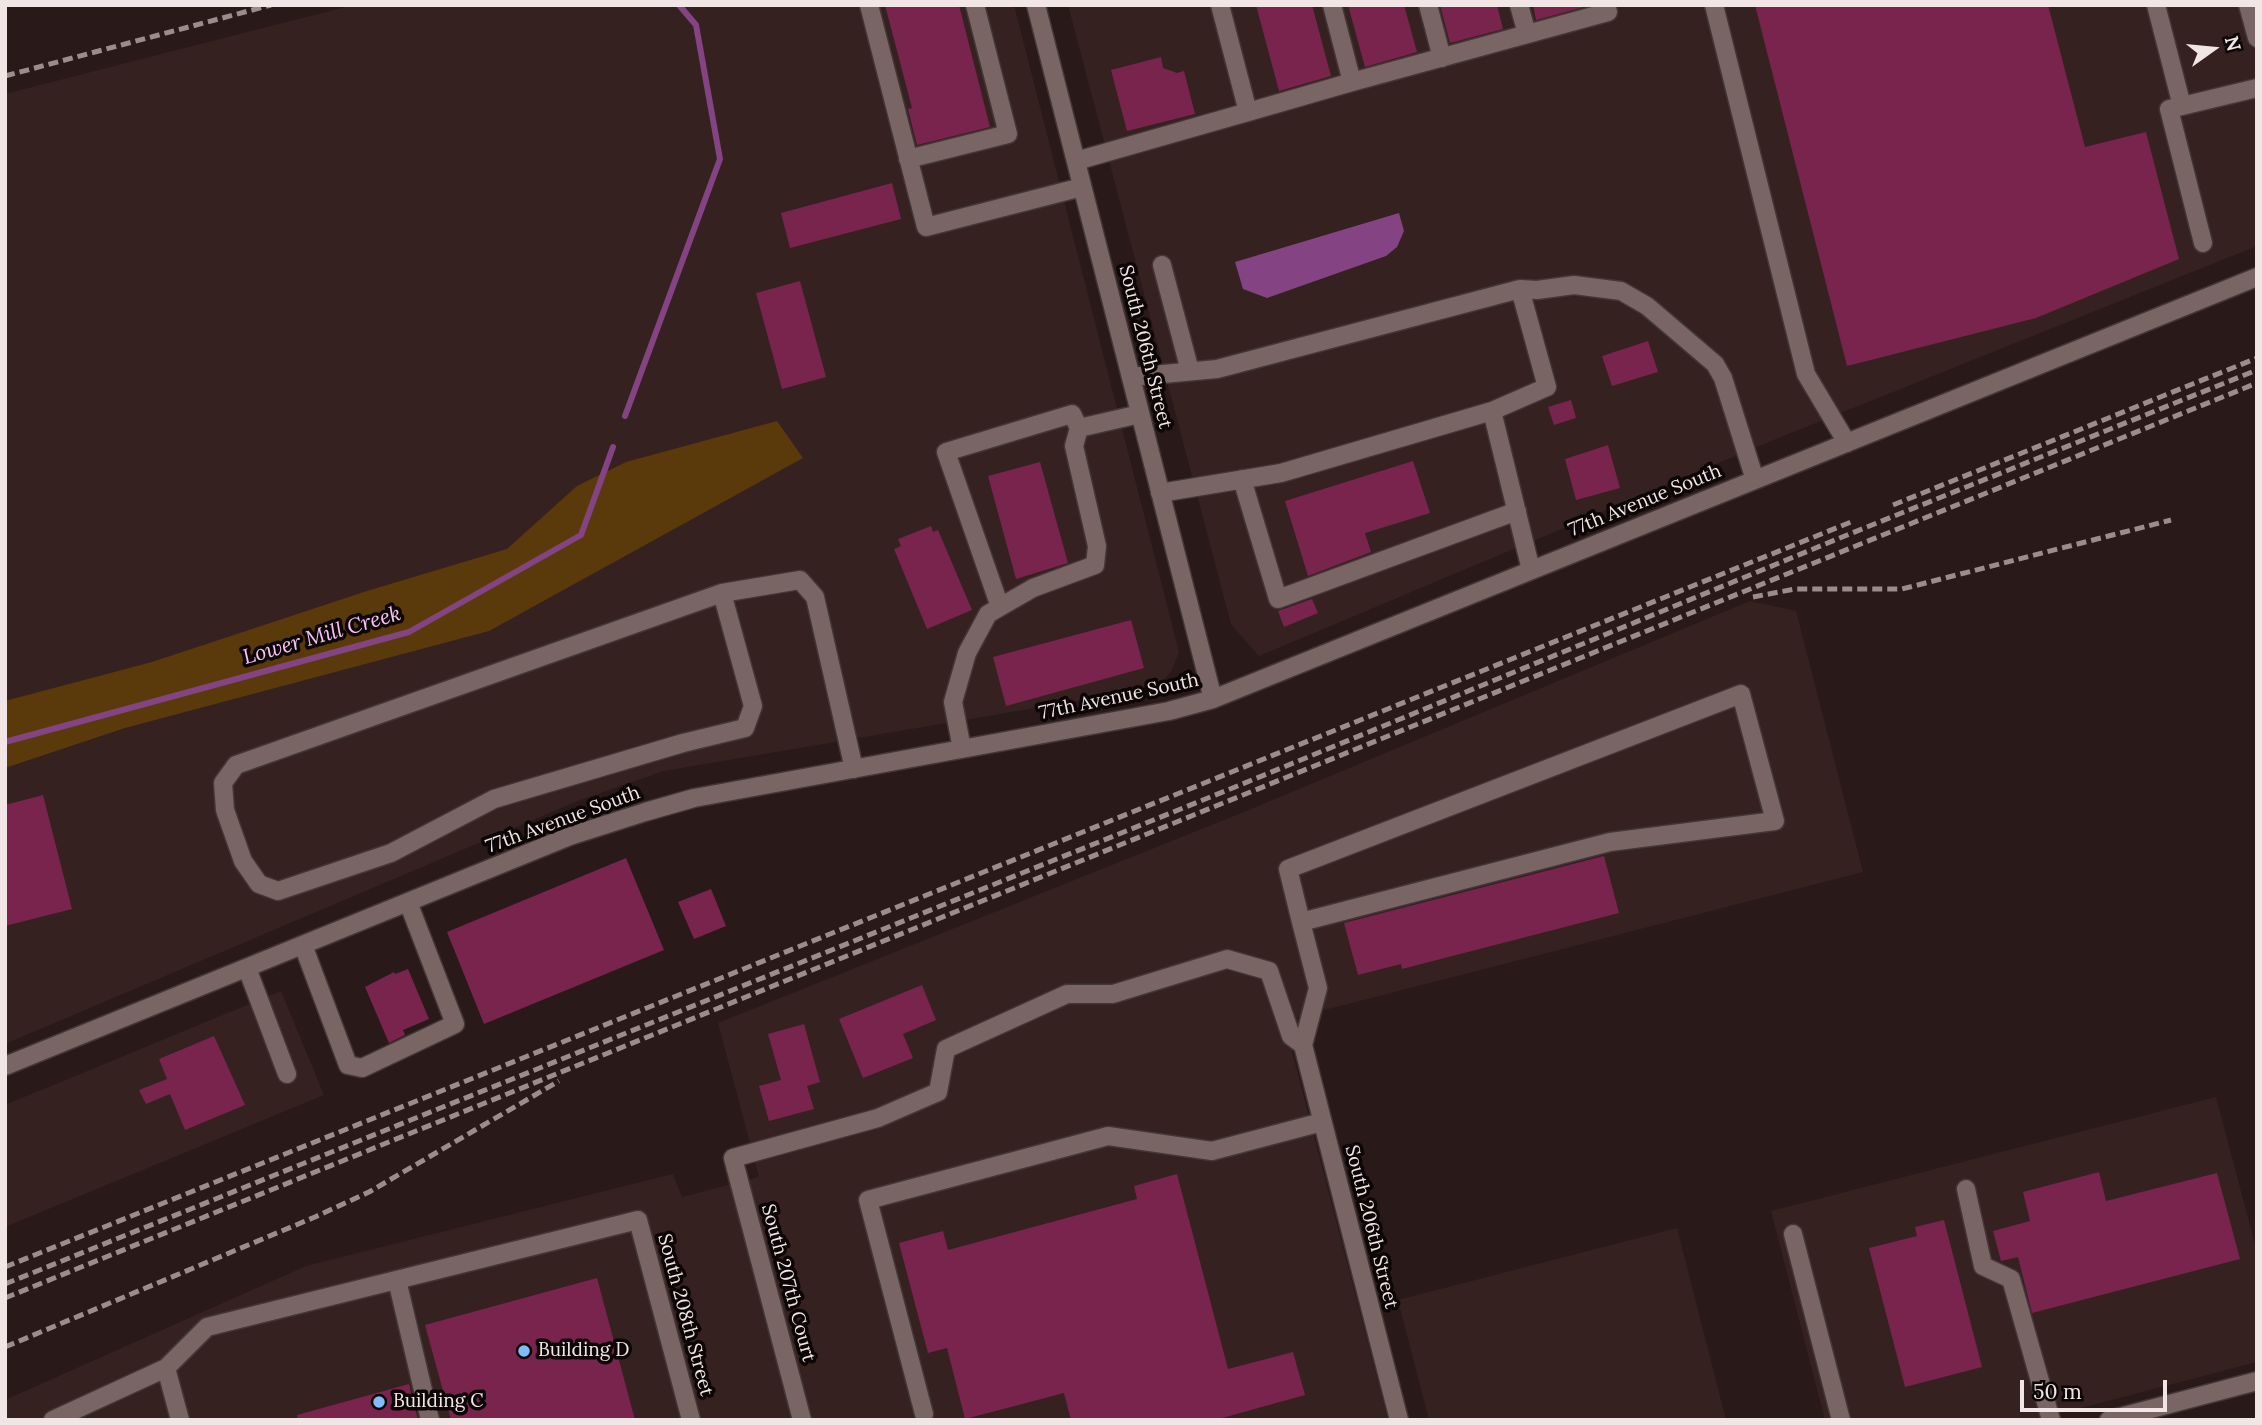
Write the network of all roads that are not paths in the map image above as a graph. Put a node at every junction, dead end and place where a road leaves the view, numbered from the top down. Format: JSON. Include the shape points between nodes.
{"nodes":[{"id":1,"x":869,"y":5,"type":"edge"},
{"id":2,"x":975,"y":5,"type":"edge"},
{"id":3,"x":1036,"y":5,"type":"edge"},
{"id":4,"x":1220,"y":5,"type":"edge"},
{"id":5,"x":1332,"y":5,"type":"edge"},
{"id":6,"x":1427,"y":5,"type":"edge"},
{"id":7,"x":1519,"y":5,"type":"edge"},
{"id":8,"x":1606,"y":5,"type":"edge"},
{"id":9,"x":1714,"y":5,"type":"edge"},
{"id":10,"x":2156,"y":5,"type":"edge"},
{"id":11,"x":2248,"y":5,"type":"edge"},
{"id":12,"x":1527,"y":34,"type":"junction"},
{"id":13,"x":2257,"y":38,"type":"edge"},
{"id":14,"x":1442,"y":58,"type":"junction"},
{"id":15,"x":1352,"y":82,"type":"junction"},
{"id":16,"x":2257,"y":88,"type":"edge"},
{"id":17,"x":2182,"y":106,"type":"junction"},
{"id":18,"x":1248,"y":112,"type":"junction"},
{"id":19,"x":908,"y":159,"type":"junction"},
{"id":20,"x":1076,"y":161,"type":"junction"},
{"id":21,"x":1082,"y":187,"type":"junction"},
{"id":22,"x":2203,"y":243,"type":"dead end"},
{"id":23,"x":1162,"y":265,"type":"dead end"},
{"id":24,"x":2257,"y":277,"type":"edge"},
{"id":25,"x":1520,"y":289,"type":"junction"},
{"id":26,"x":1191,"y":371,"type":"junction"},
{"id":27,"x":1131,"y":377,"type":"junction"},
{"id":28,"x":1492,"y":411,"type":"junction"},
{"id":29,"x":1140,"y":414,"type":"junction"},
{"id":30,"x":1079,"y":428,"type":"junction"},
{"id":31,"x":1847,"y":443,"type":"junction"},
{"id":32,"x":1242,"y":479,"type":"junction"},
{"id":33,"x":1755,"y":480,"type":"junction"},
{"id":34,"x":1160,"y":494,"type":"junction"},
{"id":35,"x":1517,"y":511,"type":"junction"},
{"id":36,"x":1531,"y":570,"type":"junction"},
{"id":37,"x":722,"y":593,"type":"junction"},
{"id":38,"x":1000,"y":607,"type":"junction"},
{"id":39,"x":1213,"y":699,"type":"junction"},
{"id":40,"x":962,"y":749,"type":"junction"},
{"id":41,"x":854,"y":769,"type":"junction"},
{"id":42,"x":408,"y":902,"type":"junction"},
{"id":43,"x":1301,"y":922,"type":"junction"},
{"id":44,"x":303,"y":945,"type":"junction"},
{"id":45,"x":247,"y":968,"type":"junction"},
{"id":46,"x":1303,"y":1045,"type":"junction"},
{"id":47,"x":5,"y":1066,"type":"edge"},
{"id":48,"x":287,"y":1074,"type":"dead end"},
{"id":49,"x":1322,"y":1122,"type":"junction"},
{"id":50,"x":1966,"y":1189,"type":"dead end"},
{"id":51,"x":1793,"y":1234,"type":"dead end"},
{"id":52,"x":397,"y":1280,"type":"junction"},
{"id":53,"x":166,"y":1368,"type":"junction"},
{"id":54,"x":2257,"y":1381,"type":"edge"},
{"id":55,"x":924,"y":1414,"type":"dead end"},
{"id":56,"x":2140,"y":1416,"type":"edge"},
{"id":57,"x":53,"y":1420,"type":"edge"},
{"id":58,"x":180,"y":1420,"type":"edge"},
{"id":59,"x":430,"y":1420,"type":"edge"},
{"id":60,"x":691,"y":1420,"type":"edge"},
{"id":61,"x":802,"y":1420,"type":"edge"},
{"id":62,"x":1399,"y":1420,"type":"edge"},
{"id":63,"x":1842,"y":1420,"type":"edge"},
{"id":64,"x":2051,"y":1420,"type":"edge"},
{"id":65,"x":2109,"y":1420,"type":"edge"}],
"edges":[{"from":1,"to":19,"type":"street"},
{"from":2,"to":19,"type":"street","via":[[1008,134]]},
{"from":3,"to":20,"type":"street","name":"South 206th Street"},
{"from":4,"to":18,"type":"street"},
{"from":5,"to":15,"type":"street"},
{"from":6,"to":14,"type":"street"},
{"from":7,"to":12,"type":"street"},
{"from":8,"to":12,"type":"street","via":[[1608,12]]},
{"from":9,"to":31,"type":"street","via":[[1806,374]]},
{"from":10,"to":17,"type":"street"},
{"from":11,"to":13,"type":"street"},
{"from":12,"to":14,"type":"street"},
{"from":14,"to":15,"type":"street"},
{"from":15,"to":18,"type":"street"},
{"from":16,"to":17,"type":"street"},
{"from":17,"to":22,"type":"street","via":[[2169,109]]},
{"from":18,"to":20,"type":"street"},
{"from":19,"to":21,"type":"street","via":[[926,227]]},
{"from":20,"to":21,"type":"street","name":"South 206th Street"},
{"from":21,"to":27,"type":"street","name":"South 206th Street"},
{"from":23,"to":26,"type":"street"},
{"from":24,"to":31,"type":"street","name":"77th Avenue South"},
{"from":25,"to":26,"type":"street","via":[[1217,369]]},
{"from":25,"to":28,"type":"street","via":[[1547,387]]},
{"from":25,"to":33,"type":"street","via":[[1574,285],[1621,291],[1647,306],[1715,364]]},
{"from":26,"to":27,"type":"street"},
{"from":27,"to":29,"type":"street","name":"South 206th Street"},
{"from":28,"to":32,"type":"street","via":[[1281,473]]},
{"from":28,"to":35,"type":"street"},
{"from":29,"to":30,"type":"street"},
{"from":29,"to":34,"type":"street","name":"South 206th Street"},
{"from":30,"to":38,"type":"street","via":[[1074,446],[1097,546],[1095,565]]},
{"from":30,"to":38,"type":"street","via":[[1072,414],[946,452]]},
{"from":31,"to":33,"type":"street","name":"77th Avenue South"},
{"from":32,"to":34,"type":"street"},
{"from":32,"to":35,"type":"street","via":[[1278,599]]},
{"from":33,"to":36,"type":"street","name":"77th Avenue South"},
{"from":34,"to":39,"type":"street","name":"South 206th Street"},
{"from":35,"to":36,"type":"street"},
{"from":36,"to":39,"type":"street","name":"77th Avenue South"},
{"from":37,"to":37,"type":"street","via":[[236,765],[223,783],[225,810],[243,861],[260,884],[278,891],[391,853],[494,799],[745,728],[753,706]]},
{"from":37,"to":41,"type":"street","via":[[800,580],[815,597]]},
{"from":38,"to":40,"type":"street","via":[[988,614],[967,653],[953,702]]},
{"from":39,"to":40,"type":"street","name":"77th Avenue South"},
{"from":40,"to":41,"type":"street","name":"77th Avenue South"},
{"from":41,"to":42,"type":"street","name":"77th Avenue South","via":[[694,798],[645,812],[570,836]]},
{"from":42,"to":44,"type":"street","name":"77th Avenue South"},
{"from":42,"to":44,"type":"street","via":[[455,1024],[362,1068],[348,1065]]},
{"from":43,"to":43,"type":"street","via":[[1288,869],[1741,694],[1775,821],[1610,842]]},
{"from":43,"to":46,"type":"street","via":[[1318,988]]},
{"from":44,"to":45,"type":"street","name":"77th Avenue South"},
{"from":45,"to":47,"type":"street","name":"77th Avenue South"},
{"from":45,"to":48,"type":"street"},
{"from":46,"to":49,"type":"street","name":"South 206th Street"},
{"from":46,"to":61,"type":"street","name":"South 207th Court","via":[[1291,1036],[1269,971],[1227,959],[1113,994],[1067,994],[946,1049],[938,1091],[878,1118],[733,1158]]},
{"from":49,"to":55,"type":"street","via":[[1212,1151],[1108,1136],[867,1200]]},
{"from":49,"to":62,"type":"street","name":"South 206th Street"},
{"from":50,"to":64,"type":"street","via":[[1983,1266],[2011,1279]]},
{"from":51,"to":63,"type":"street"},
{"from":52,"to":53,"type":"street","via":[[207,1327]]},
{"from":52,"to":59,"type":"street"},
{"from":52,"to":60,"type":"street","name":"South 208th Street","via":[[638,1220]]},
{"from":53,"to":57,"type":"street"},
{"from":53,"to":58,"type":"street"},
{"from":54,"to":56,"type":"street"},
{"from":56,"to":65,"type":"street"}]}
